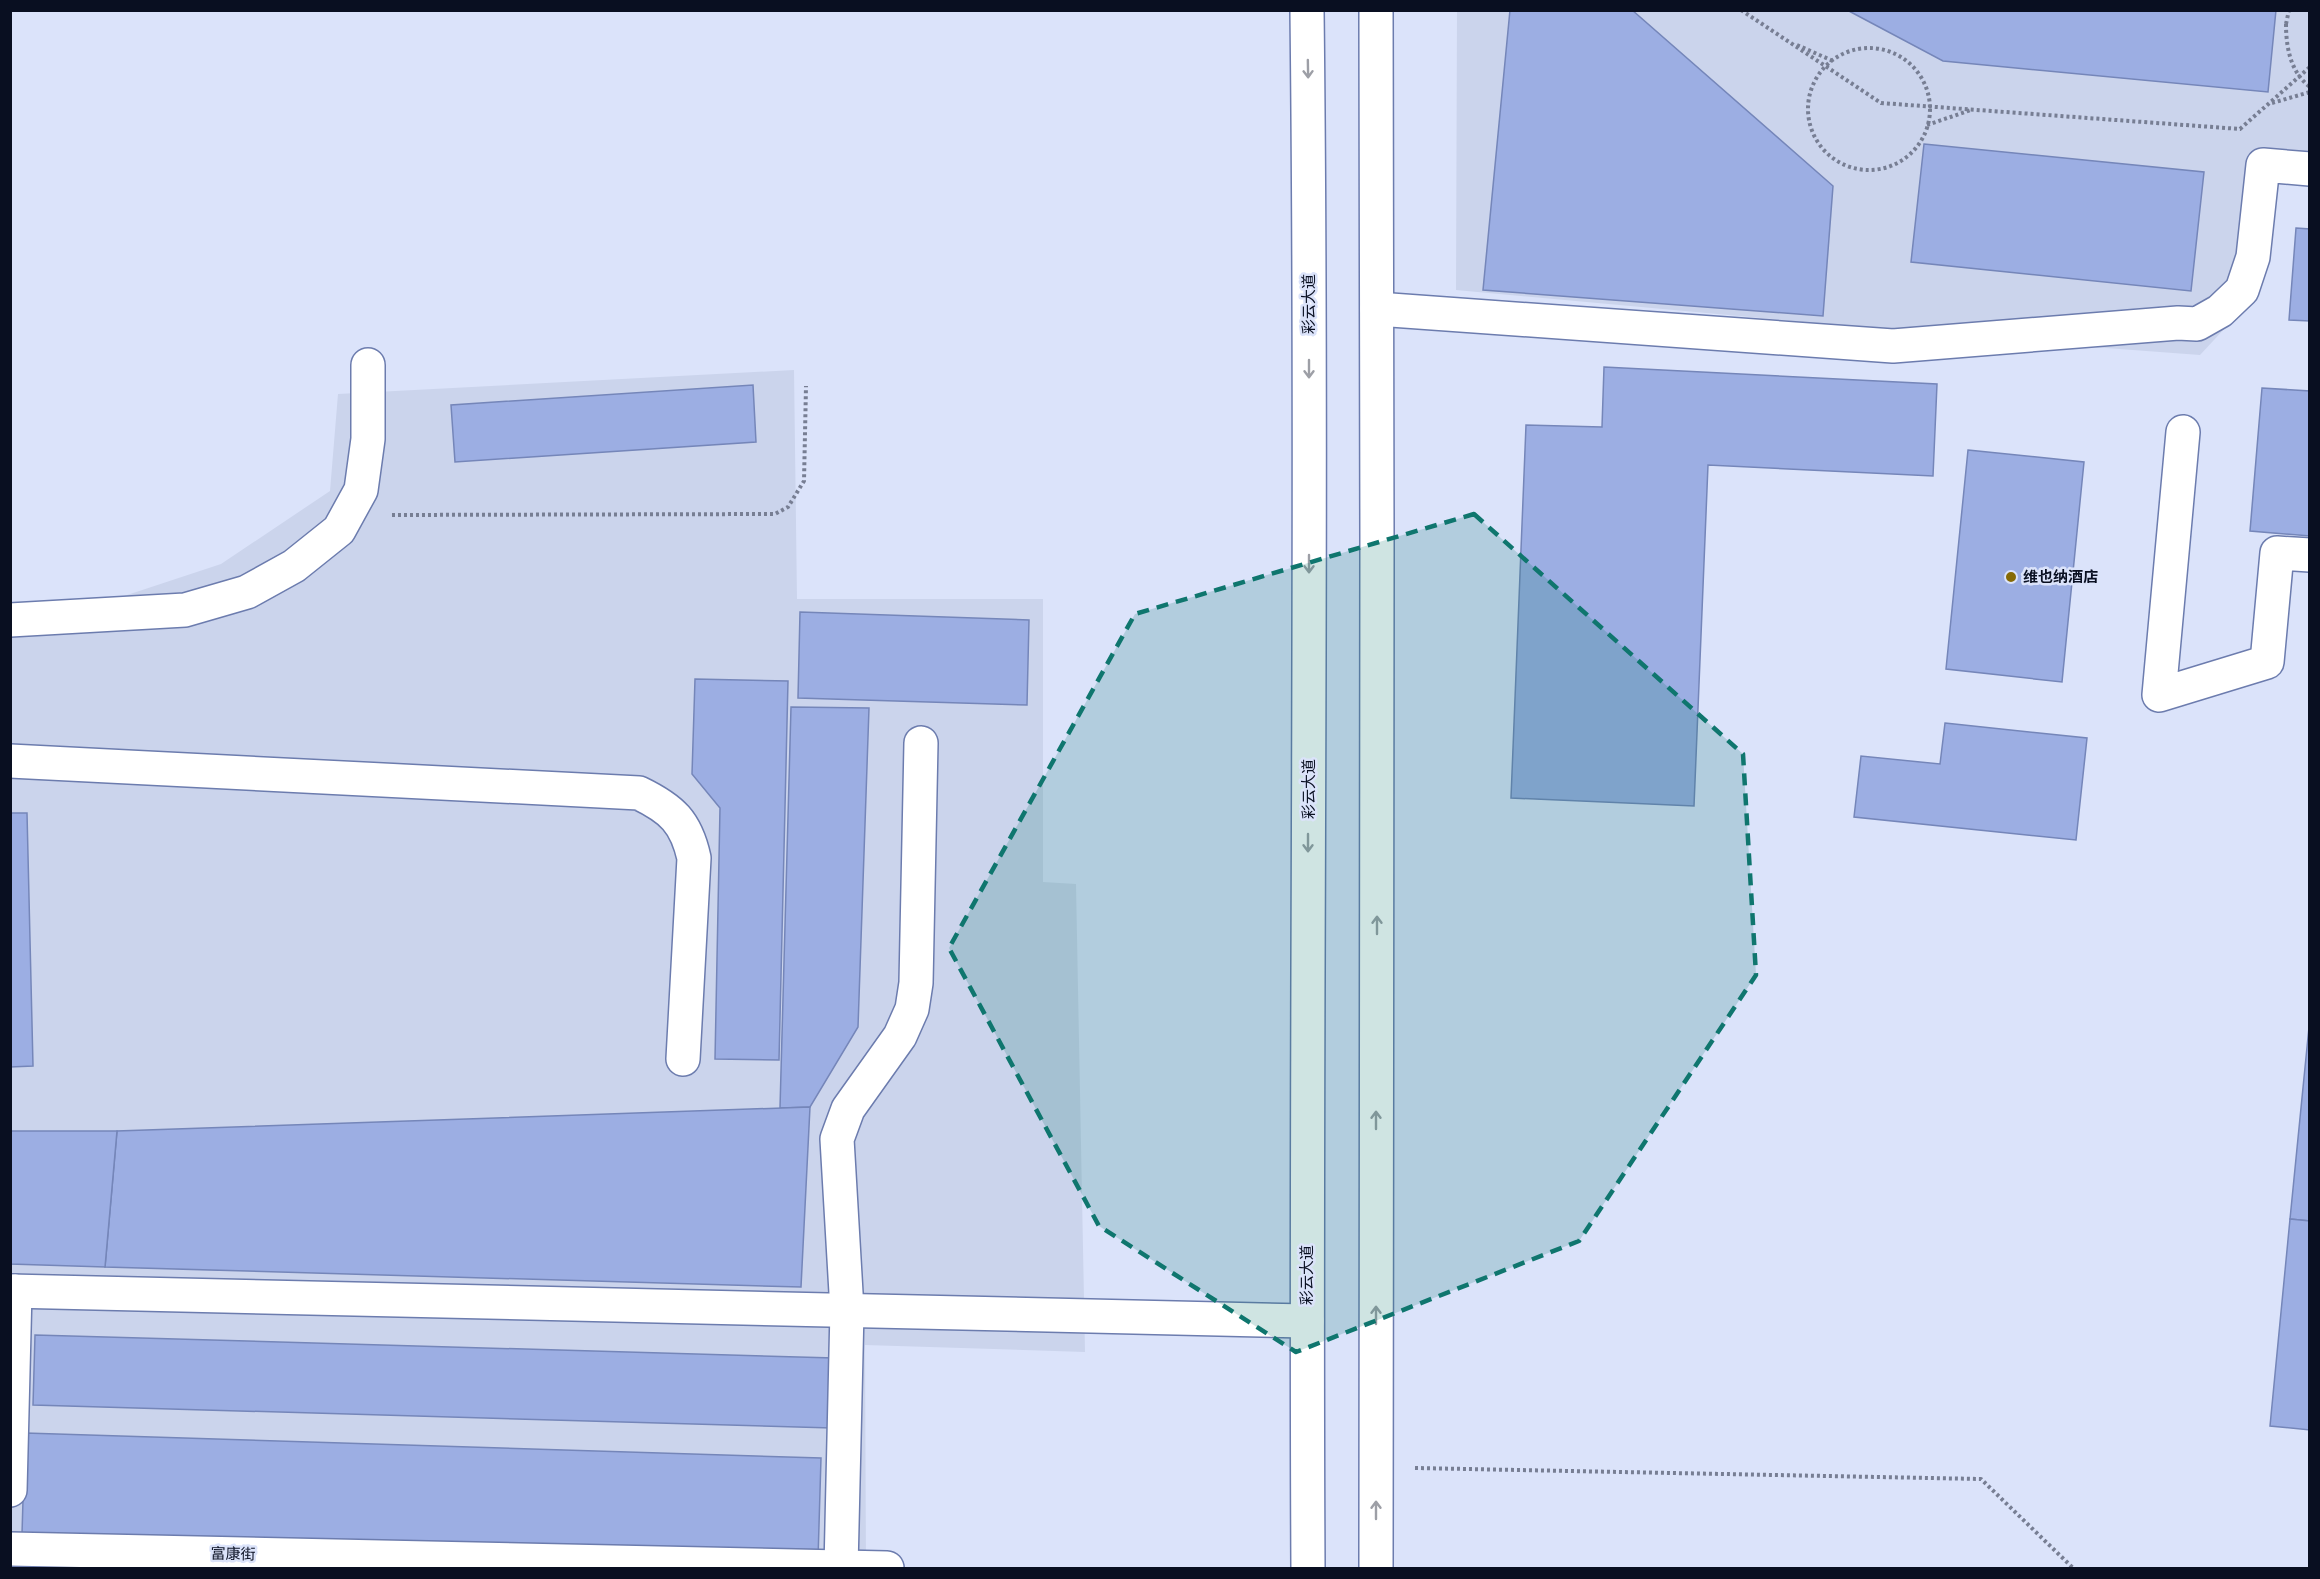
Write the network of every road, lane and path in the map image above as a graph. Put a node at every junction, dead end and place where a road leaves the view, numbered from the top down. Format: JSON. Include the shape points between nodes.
{"nodes":[{"id":1,"x":1307,"y":10,"type":"edge"},
{"id":2,"x":1376,"y":10,"type":"edge"},
{"id":3,"x":1741,"y":10,"type":"edge"},
{"id":4,"x":2289,"y":10,"type":"edge"},
{"id":5,"x":1788,"y":41,"type":"junction"},
{"id":6,"x":1833,"y":61,"type":"junction"},
{"id":7,"x":2310,"y":68,"type":"edge"},
{"id":8,"x":2310,"y":87,"type":"edge"},
{"id":9,"x":2310,"y":92,"type":"edge"},
{"id":10,"x":2268,"y":104,"type":"junction"},
{"id":11,"x":1975,"y":109,"type":"junction"},
{"id":12,"x":1927,"y":125,"type":"junction"},
{"id":13,"x":2310,"y":169,"type":"edge"},
{"id":14,"x":1377,"y":309,"type":"junction"},
{"id":15,"x":368,"y":365,"type":"dead end"},
{"id":16,"x":806,"y":386,"type":"dead end"},
{"id":17,"x":2183,"y":432,"type":"dead end"},
{"id":18,"x":347,"y":515,"type":"junction"},
{"id":19,"x":2310,"y":555,"type":"edge"},
{"id":20,"x":10,"y":620,"type":"edge"},
{"id":21,"x":921,"y":743,"type":"dead end"},
{"id":22,"x":10,"y":761,"type":"edge"},
{"id":23,"x":682,"y":1059,"type":"dead end"},
{"id":24,"x":13,"y":1291,"type":"edge"},
{"id":25,"x":847,"y":1310,"type":"junction"},
{"id":26,"x":1307,"y":1321,"type":"junction"},
{"id":27,"x":1376,"y":1467,"type":"junction"},
{"id":28,"x":10,"y":1490,"type":"edge"},
{"id":29,"x":10,"y":1549,"type":"edge"},
{"id":30,"x":841,"y":1568,"type":"edge"},
{"id":31,"x":887,"y":1569,"type":"edge"},
{"id":32,"x":1308,"y":1569,"type":"edge"},
{"id":33,"x":1376,"y":1569,"type":"edge"},
{"id":34,"x":2073,"y":1569,"type":"edge"}],
"edges":[{"from":1,"to":26,"type":"main road","name":"彩云大道","one_way":true},
{"from":2,"to":14,"type":"main road"},
{"from":3,"to":5,"type":"path"},
{"from":4,"to":8,"type":"path","bridge":true,"via":[[2286,45],[2294,66]]},
{"from":5,"to":6,"type":"path"},
{"from":5,"to":11,"type":"path","via":[[1881,103]]},
{"from":6,"to":12,"type":"path","bridge":true,"via":[[1856,49],[1894,52],[1922,78],[1929,96]]},
{"from":6,"to":12,"type":"path","bridge":true,"via":[[1813,84],[1809,103],[1810,122],[1829,155],[1863,170],[1882,169],[1901,162],[1915,149]]},
{"from":7,"to":10,"type":"path"},
{"from":9,"to":10,"type":"path"},
{"from":10,"to":11,"type":"path","via":[[2240,129]]},
{"from":11,"to":12,"type":"path"},
{"from":13,"to":14,"type":"main road","via":[[2263,165],[2253,257],[2242,290],[2220,311],[2197,324],[1893,346]]},
{"from":27,"to":14,"type":"main road","one_way":true},
{"from":15,"to":18,"type":"main road","via":[[368,439],[361,490]]},
{"from":16,"to":18,"type":"path","via":[[804,481],[788,507],[775,514]]},
{"from":17,"to":19,"type":"main road","via":[[2159,695],[2267,662],[2277,553]]},
{"from":18,"to":20,"type":"main road","via":[[339,530],[294,566],[247,592],[184,610]]},
{"from":21,"to":25,"type":"main road","via":[[916,983],[912,1009],[900,1036],[848,1109],[837,1139]]},
{"from":22,"to":23,"type":"main road","via":[[639,793],[663,804],[677,819],[689,836],[694,858]]},
{"from":24,"to":25,"type":"main road"},
{"from":24,"to":28,"type":"main road"},
{"from":25,"to":26,"type":"main road"},
{"from":25,"to":30,"type":"main road"},
{"from":26,"to":32,"type":"main road","name":"彩云大道"},
{"from":33,"to":27,"type":"main road","one_way":true},
{"from":27,"to":34,"type":"path","via":[[1981,1479]]},
{"from":29,"to":30,"type":"main road","name":"富康街"},
{"from":30,"to":31,"type":"main road","name":"富康街"}]}
